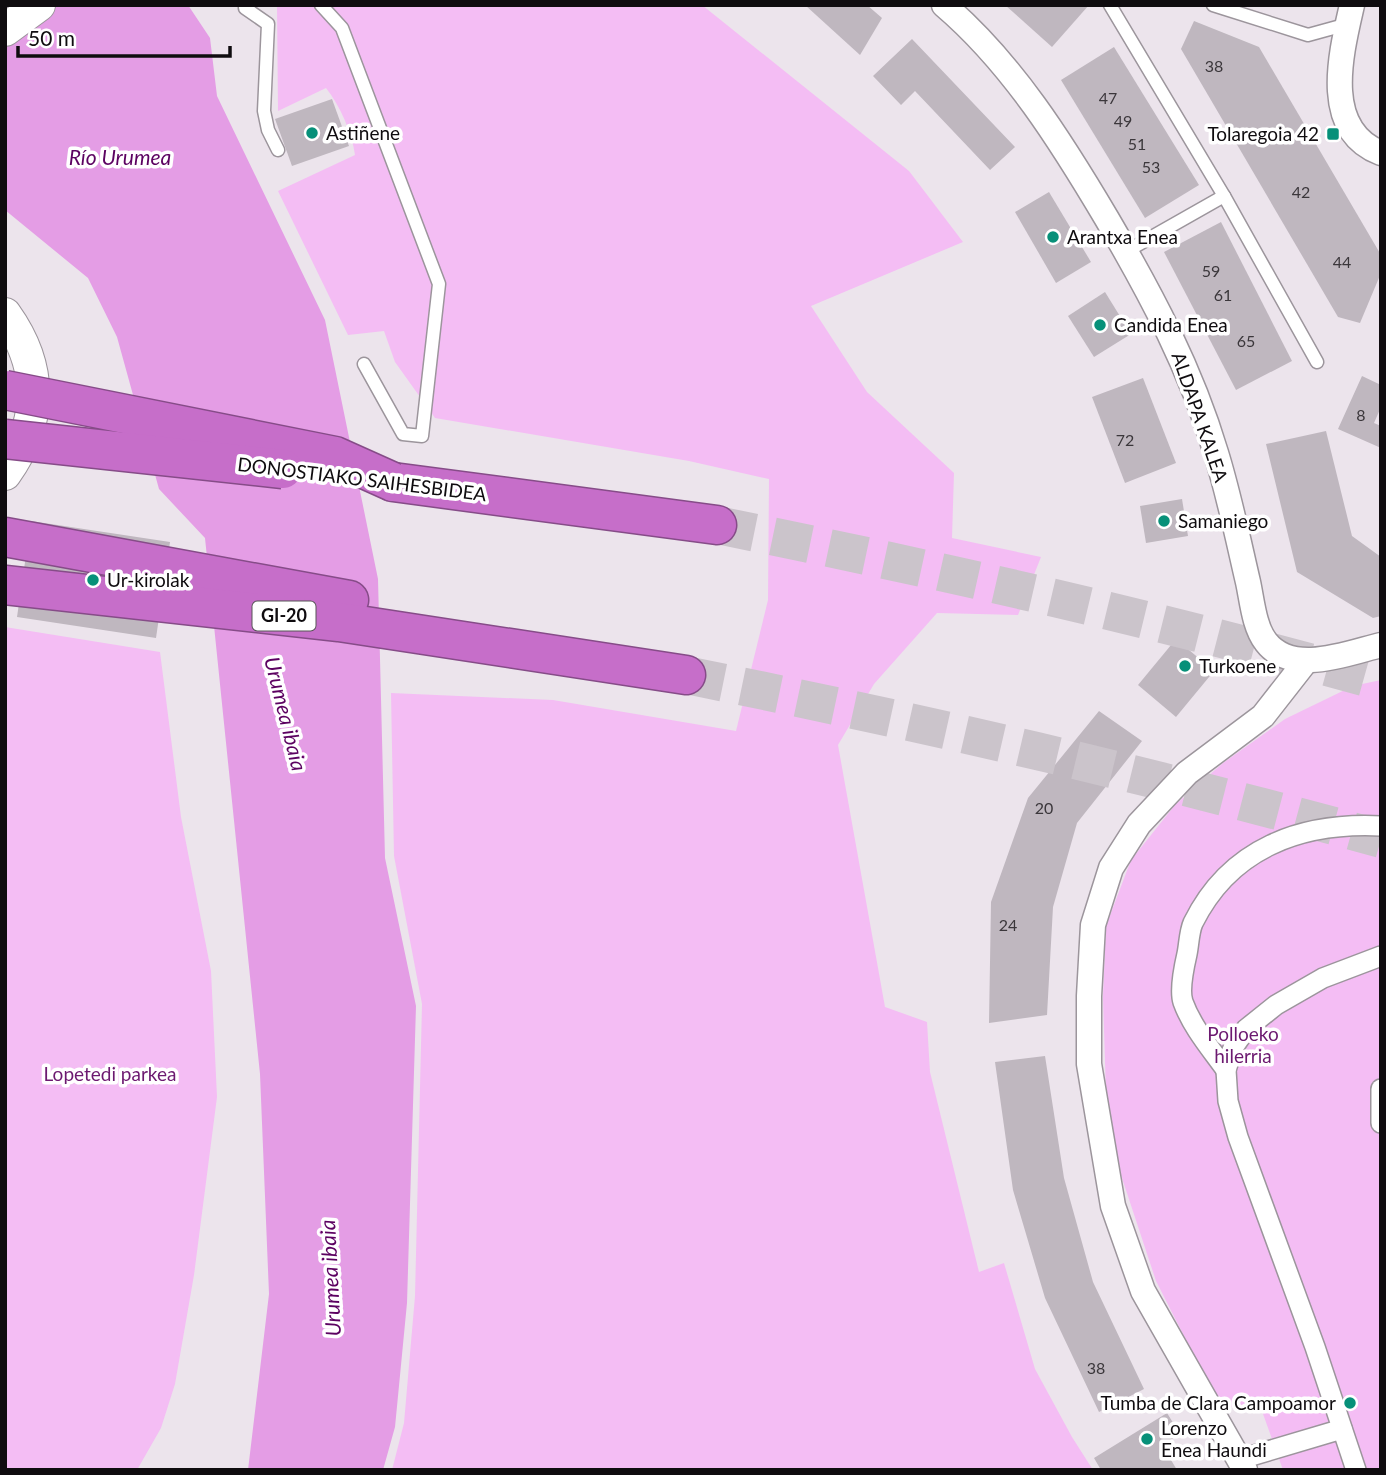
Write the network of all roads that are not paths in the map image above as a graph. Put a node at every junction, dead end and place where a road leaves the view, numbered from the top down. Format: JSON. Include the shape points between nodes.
{"nodes":[{"id":1,"x":39,"y":5,"type":"edge"},
{"id":2,"x":321,"y":5,"type":"edge"},
{"id":3,"x":944,"y":5,"type":"edge"},
{"id":4,"x":1110,"y":5,"type":"edge"},
{"id":5,"x":1213,"y":5,"type":"edge"},
{"id":6,"x":245,"y":6,"type":"edge"},
{"id":7,"x":1350,"y":15,"type":"edge"},
{"id":8,"x":5,"y":30,"type":"edge"},
{"id":9,"x":278,"y":150,"type":"dead end"},
{"id":10,"x":1381,"y":153,"type":"edge"},
{"id":11,"x":1224,"y":196,"type":"junction"},
{"id":12,"x":1127,"y":251,"type":"junction"},
{"id":13,"x":5,"y":314,"type":"edge"},
{"id":14,"x":1317,"y":362,"type":"dead end"},
{"id":15,"x":364,"y":364,"type":"dead end"},
{"id":16,"x":5,"y":390,"type":"edge"},
{"id":17,"x":5,"y":439,"type":"edge"},
{"id":18,"x":5,"y":474,"type":"edge"},
{"id":19,"x":393,"y":482,"type":"junction"},
{"id":20,"x":717,"y":524,"type":"tunnel mouth"},
{"id":21,"x":5,"y":537,"type":"edge"},
{"id":22,"x":5,"y":585,"type":"edge"},
{"id":23,"x":1381,"y":645,"type":"edge"},
{"id":24,"x":560,"y":647,"type":"junction"},
{"id":25,"x":1306,"y":661,"type":"junction"},
{"id":26,"x":686,"y":675,"type":"tunnel mouth"},
{"id":27,"x":1381,"y":826,"type":"edge"},
{"id":28,"x":1381,"y":956,"type":"edge"},
{"id":29,"x":1226,"y":1070,"type":"junction"},
{"id":30,"x":1381,"y":1089,"type":"edge"},
{"id":31,"x":1381,"y":1123,"type":"edge"},
{"id":32,"x":1342,"y":1429,"type":"junction"},
{"id":33,"x":1243,"y":1465,"type":"edge"},
{"id":34,"x":1356,"y":1470,"type":"edge"}],
"edges":[{"from":1,"to":8,"type":"street"},
{"from":2,"to":15,"type":"lane","via":[[342,28],[439,284],[422,436],[403,434]]},
{"from":3,"to":12,"type":"street","name":"ALDAPA KALEA","via":[[1041,116]]},
{"from":4,"to":11,"type":"lane"},
{"from":5,"to":7,"type":"lane","via":[[1308,34]]},
{"from":6,"to":9,"type":"lane","via":[[268,24],[264,111]]},
{"from":7,"to":10,"type":"street","via":[[1340,74],[1340,107],[1362,141]]},
{"from":11,"to":12,"type":"lane"},
{"from":11,"to":14,"type":"lane"},
{"from":12,"to":25,"type":"street","name":"ALDAPA KALEA","via":[[1171,334],[1206,421],[1266,643],[1285,657]]},
{"from":13,"to":18,"type":"street","via":[[24,345],[34,384],[30,423]]},
{"from":16,"to":19,"type":"highway","bridge":true,"via":[[335,456]]},
{"from":17,"to":19,"type":"highway","name":"DONOSTIAKO SAIHESBIDEA","bridge":true},
{"from":19,"to":20,"type":"highway","name":"DONOSTIAKO SAIHESBIDEA"},
{"from":21,"to":24,"type":"highway"},
{"from":22,"to":24,"type":"highway","number":"GI-20"},
{"from":23,"to":25,"type":"street"},
{"from":24,"to":26,"type":"highway","number":"GI-20"},
{"from":25,"to":33,"type":"street","via":[[1263,716],[1187,773],[1139,824],[1111,868],[1093,925],[1089,1064],[1113,1206],[1143,1290]]},
{"from":27,"to":29,"type":"street","via":[[1313,830],[1273,844],[1239,863],[1218,884],[1192,925],[1182,1000]]},
{"from":28,"to":29,"type":"street","via":[[1323,978],[1276,1005],[1246,1029]]},
{"from":29,"to":32,"type":"street","via":[[1238,1137]]},
{"from":30,"to":31,"type":"street"},
{"from":32,"to":33,"type":"street"},
{"from":32,"to":34,"type":"street"}]}
